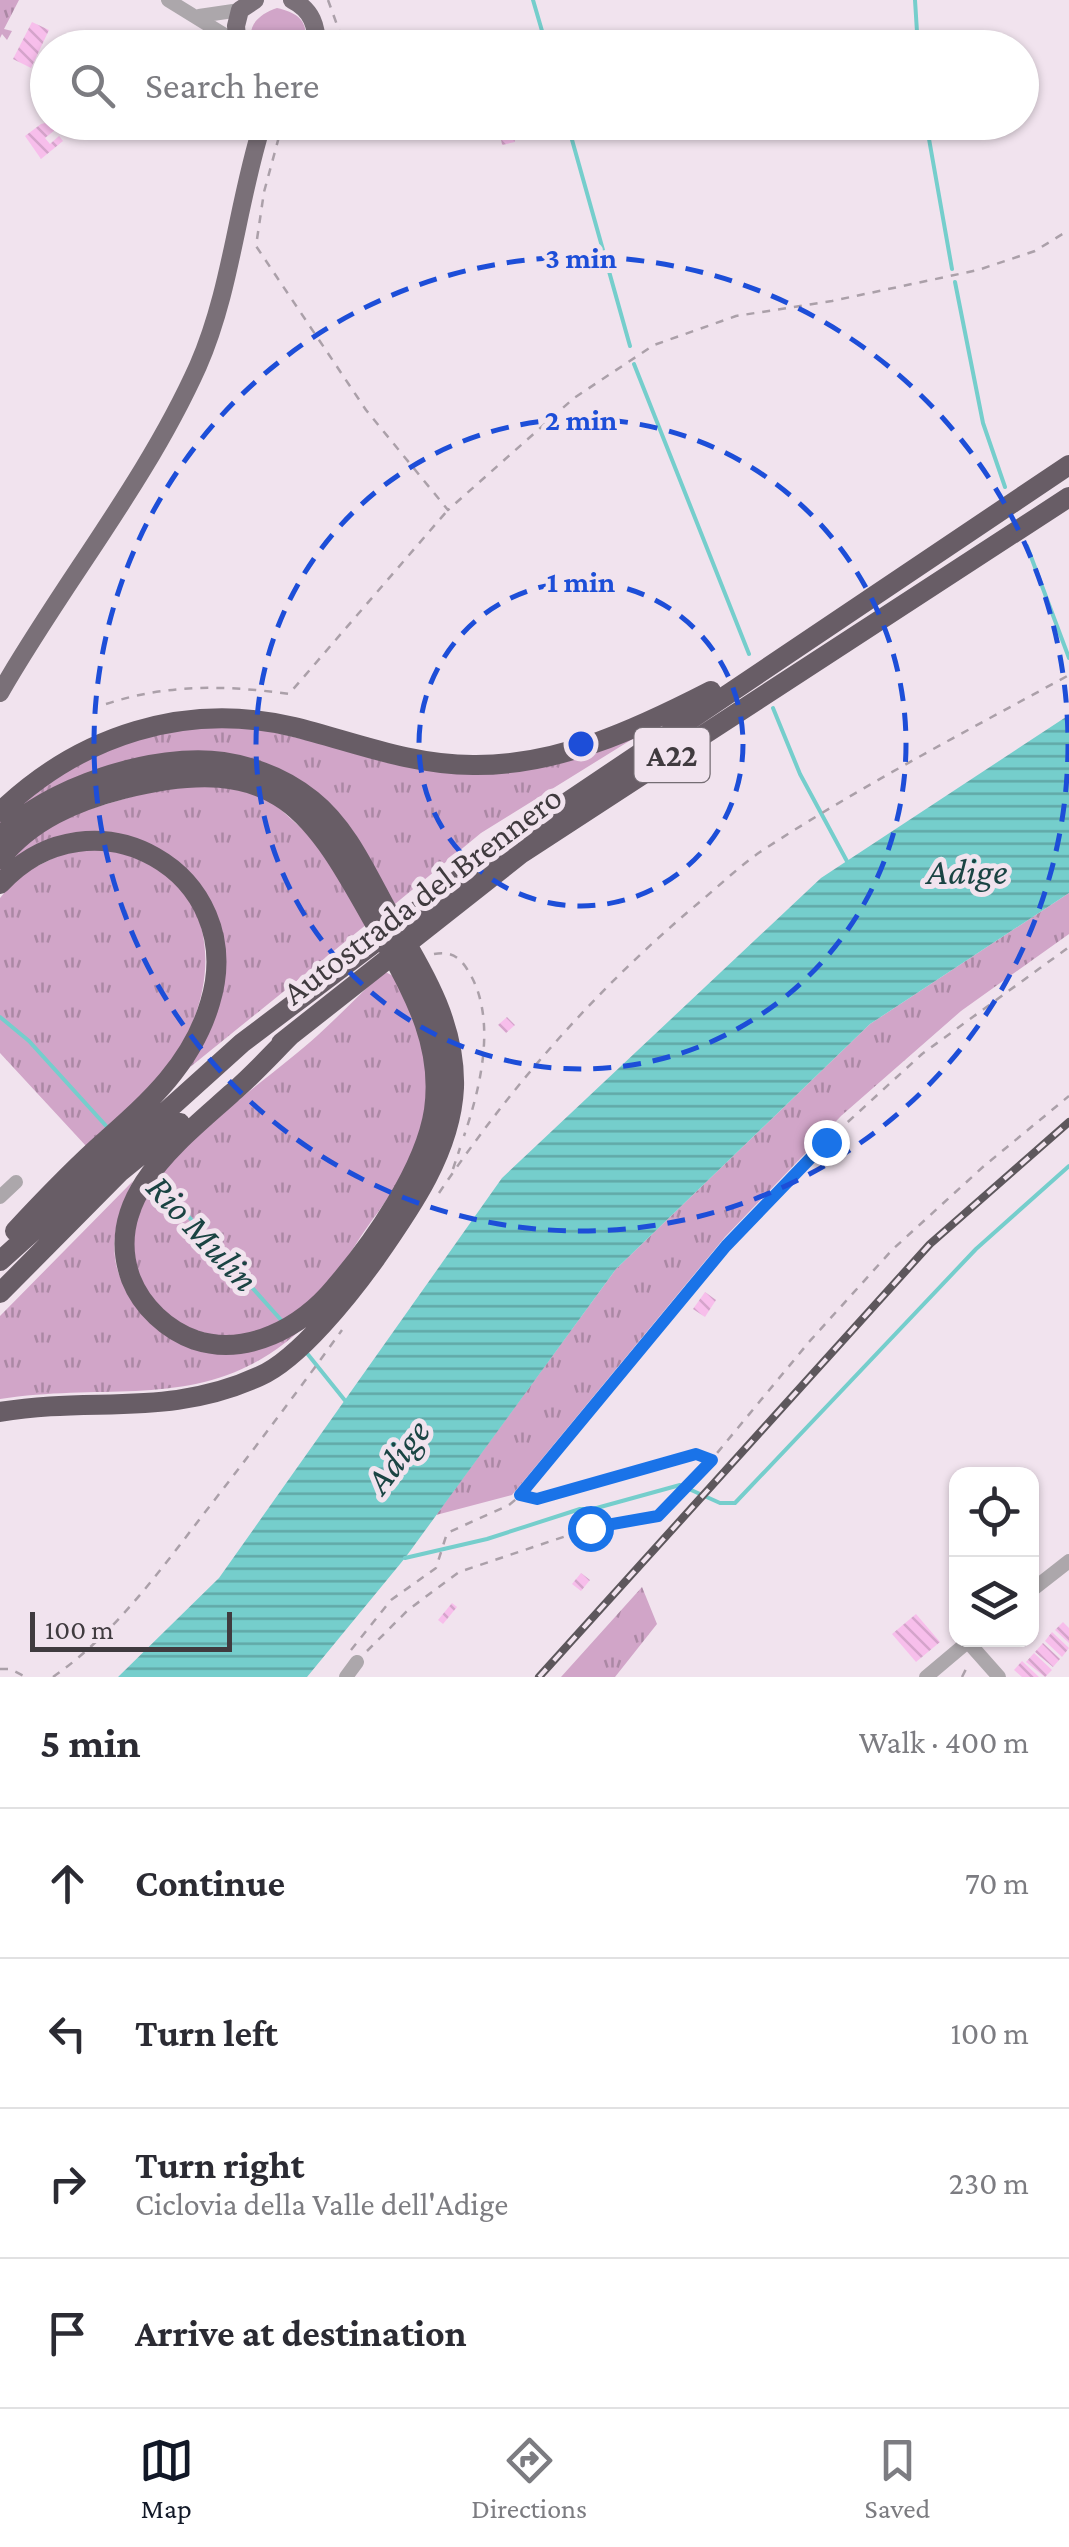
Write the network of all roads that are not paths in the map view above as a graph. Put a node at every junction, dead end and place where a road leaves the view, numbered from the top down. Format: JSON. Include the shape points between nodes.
{"nodes":[{"id":1,"x":168,"y":0,"type":"edge"},
{"id":2,"x":298,"y":1,"type":"edge"},
{"id":3,"x":248,"y":5,"type":"edge"},
{"id":4,"x":198,"y":16,"type":"junction"},
{"id":5,"x":217,"y":30,"type":"edge"},
{"id":6,"x":241,"y":30,"type":"edge"},
{"id":7,"x":317,"y":30,"type":"edge"},
{"id":8,"x":257,"y":140,"type":"edge"},
{"id":9,"x":1069,"y":466,"type":"edge"},
{"id":10,"x":1069,"y":497,"type":"edge"},
{"id":11,"x":788,"y":652,"type":"junction"},
{"id":12,"x":0,"y":692,"type":"edge"},
{"id":13,"x":0,"y":812,"type":"edge"},
{"id":14,"x":0,"y":838,"type":"edge"},
{"id":15,"x":0,"y":858,"type":"edge"},
{"id":16,"x":0,"y":884,"type":"edge"},
{"id":17,"x":368,"y":895,"type":"junction"},
{"id":18,"x":145,"y":1139,"type":"junction"},
{"id":19,"x":109,"y":1160,"type":"junction"},
{"id":20,"x":16,"y":1182,"type":"dead end"},
{"id":21,"x":0,"y":1196,"type":"edge"},
{"id":22,"x":0,"y":1247,"type":"edge"},
{"id":23,"x":0,"y":1261,"type":"edge"},
{"id":24,"x":0,"y":1293,"type":"edge"},
{"id":25,"x":310,"y":1324,"type":"junction"},
{"id":26,"x":0,"y":1412,"type":"edge"},
{"id":27,"x":1069,"y":1560,"type":"edge"},
{"id":28,"x":1039,"y":1584,"type":"edge"},
{"id":29,"x":962,"y":1647,"type":"edge"},
{"id":30,"x":974,"y":1647,"type":"edge"},
{"id":31,"x":353,"y":1656,"type":"road end"},
{"id":32,"x":346,"y":1677,"type":"edge"},
{"id":33,"x":926,"y":1677,"type":"edge"},
{"id":34,"x":999,"y":1677,"type":"edge"}],
"edges":[{"from":1,"to":4,"type":"street"},
{"from":2,"to":7,"type":"main road"},
{"from":3,"to":4,"type":"street"},
{"from":3,"to":6,"type":"main road"},
{"from":4,"to":5,"type":"street"},
{"from":8,"to":12,"type":"main road","via":[[228,273],[199,363],[158,442]]},
{"from":9,"to":11,"type":"highway","name":"Autostrada del Brennero","number":"A22"},
{"from":10,"to":18,"type":"highway","name":"Autostrada del Brennero","number":"A22","via":[[522,853],[291,1035]]},
{"from":11,"to":13,"type":"highway","via":[[656,720],[522,762],[417,761],[266,721],[196,718],[103,740],[42,776]]},
{"from":11,"to":18,"type":"highway","name":"Autostrada del Brennero","number":"A22","via":[[510,840],[242,1043]]},
{"from":14,"to":17,"type":"highway","via":[[22,816],[83,784],[166,764],[220,762],[261,771],[315,802],[352,849]]},
{"from":15,"to":17,"type":"highway","via":[[77,802],[164,779],[221,777],[263,788],[305,816]]},
{"from":16,"to":18,"type":"highway","via":[[35,855],[104,840],[162,859],[201,902],[216,948],[210,1003],[162,1091]]},
{"from":17,"to":25,"type":"highway","via":[[449,1040],[452,1107],[440,1150],[386,1242]]},
{"from":18,"to":19,"type":"highway","name":"Autostrada del Brennero","number":"A22"},
{"from":18,"to":19,"type":"highway"},
{"from":18,"to":25,"type":"highway","via":[[125,1257],[134,1287],[158,1318],[192,1339],[220,1345]]},
{"from":19,"to":22,"type":"highway","via":[[55,1187]]},
{"from":19,"to":23,"type":"highway","name":"Autostrada del Brennero","number":"A22"},
{"from":19,"to":24,"type":"highway","name":"Autostrada del Brennero","number":"A22"},
{"from":20,"to":21,"type":"street"},
{"from":25,"to":26,"type":"highway","via":[[291,1354],[266,1374],[219,1394]]},
{"from":27,"to":28,"type":"street"},
{"from":29,"to":33,"type":"street"},
{"from":30,"to":34,"type":"street"},
{"from":31,"to":32,"type":"street"}]}
